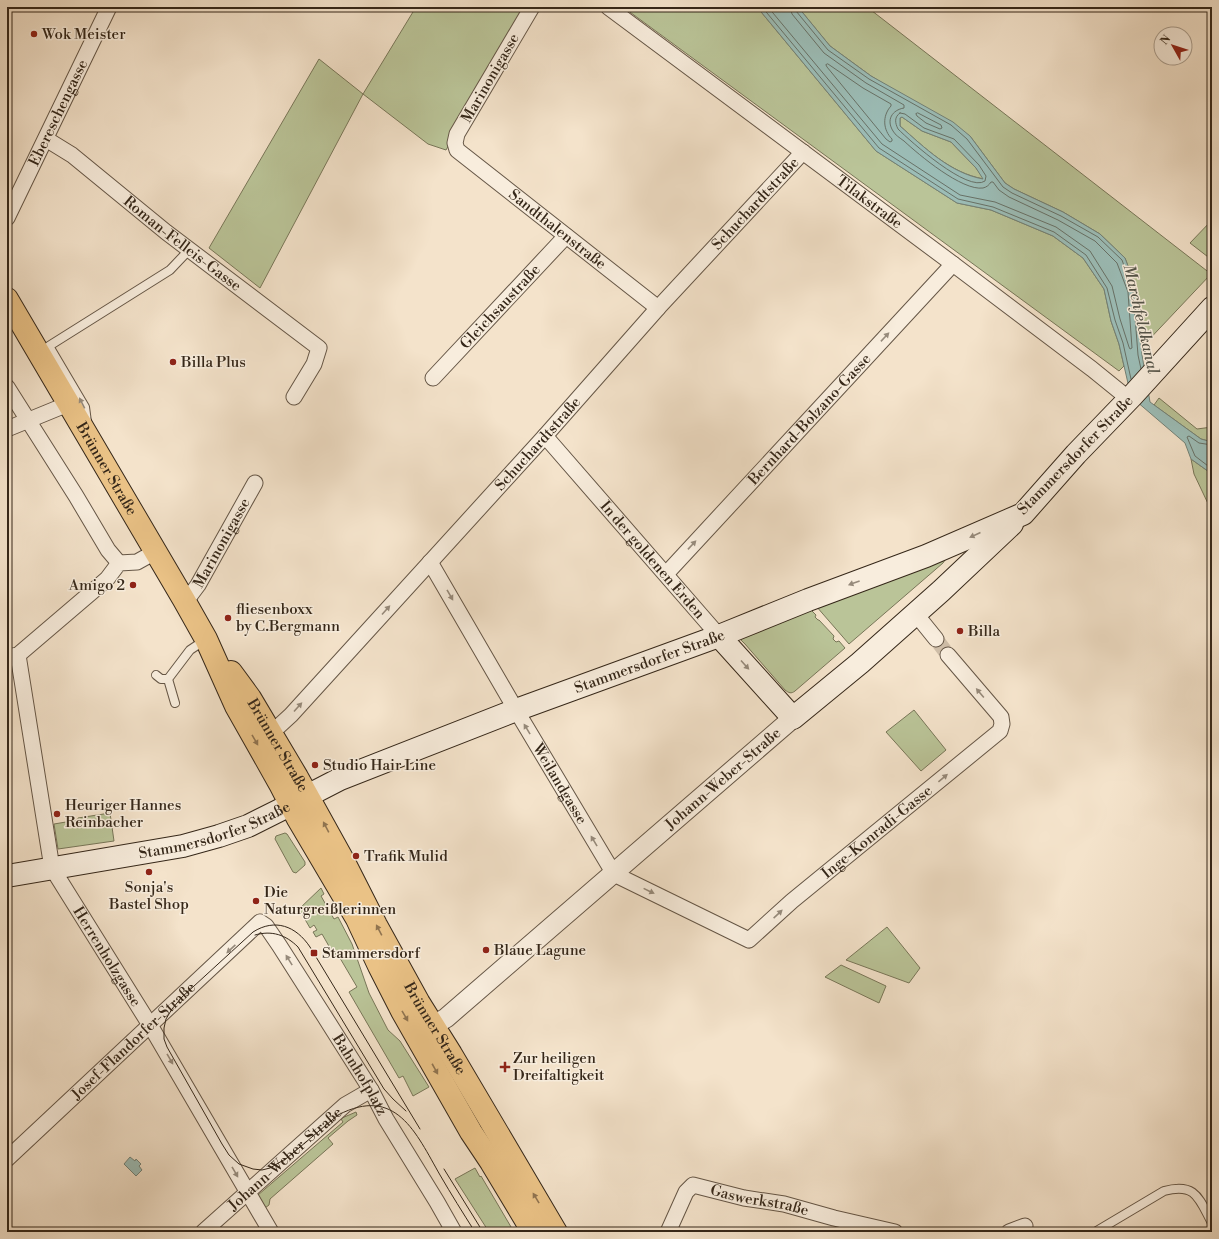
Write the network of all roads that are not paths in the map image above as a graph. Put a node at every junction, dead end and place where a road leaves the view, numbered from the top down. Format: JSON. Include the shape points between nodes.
{"nodes":[{"id":1,"x":109,"y":7,"type":"edge"},
{"id":2,"x":532,"y":7,"type":"edge"},
{"id":3,"x":608,"y":7,"type":"edge"},
{"id":4,"x":46,"y":139,"type":"junction"},
{"id":5,"x":457,"y":150,"type":"joint"},
{"id":6,"x":803,"y":152,"type":"junction"},
{"id":7,"x":7,"y":218,"type":"edge"},
{"id":8,"x":566,"y":236,"type":"junction"},
{"id":9,"x":189,"y":250,"type":"junction"},
{"id":10,"x":953,"y":264,"type":"junction"},
{"id":11,"x":7,"y":298,"type":"edge"},
{"id":12,"x":658,"y":308,"type":"junction"},
{"id":13,"x":1212,"y":308,"type":"edge"},
{"id":14,"x":433,"y":378,"type":"dead end"},
{"id":15,"x":7,"y":386,"type":"edge"},
{"id":16,"x":294,"y":397,"type":"dead end"},
{"id":17,"x":1130,"y":398,"type":"junction"},
{"id":18,"x":68,"y":404,"type":"junction"},
{"id":19,"x":28,"y":421,"type":"junction"},
{"id":20,"x":7,"y":429,"type":"edge"},
{"id":21,"x":545,"y":436,"type":"junction"},
{"id":22,"x":90,"y":441,"type":"junction"},
{"id":23,"x":256,"y":483,"type":"dead end"},
{"id":24,"x":1023,"y":514,"type":"junction"},
{"id":25,"x":155,"y":552,"type":"junction"},
{"id":26,"x":430,"y":562,"type":"junction"},
{"id":27,"x":119,"y":563,"type":"junction"},
{"id":28,"x":666,"y":574,"type":"junction"},
{"id":29,"x":184,"y":600,"type":"junction"},
{"id":30,"x":915,"y":613,"type":"junction"},
{"id":31,"x":719,"y":636,"type":"junction"},
{"id":32,"x":206,"y":639,"type":"junction"},
{"id":33,"x":936,"y":639,"type":"tunnel mouth"},
{"id":34,"x":948,"y":655,"type":"tunnel mouth"},
{"id":35,"x":13,"y":656,"type":"edge"},
{"id":36,"x":156,"y":675,"type":"dead end"},
{"id":37,"x":168,"y":679,"type":"junction"},
{"id":38,"x":175,"y":703,"type":"dead end"},
{"id":39,"x":516,"y":710,"type":"junction"},
{"id":40,"x":793,"y":718,"type":"junction"},
{"id":41,"x":268,"y":731,"type":"junction"},
{"id":42,"x":299,"y":800,"type":"junction"},
{"id":43,"x":52,"y":868,"type":"junction"},
{"id":44,"x":614,"y":874,"type":"junction"},
{"id":45,"x":7,"y":876,"type":"edge"},
{"id":46,"x":260,"y":922,"type":"joint"},
{"id":47,"x":150,"y":1025,"type":"junction"},
{"id":48,"x":424,"y":1030,"type":"junction"},
{"id":49,"x":371,"y":1090,"type":"junction"},
{"id":50,"x":7,"y":1159,"type":"edge"},
{"id":51,"x":247,"y":1194,"type":"junction"},
{"id":52,"x":1212,"y":1223,"type":"edge"},
{"id":53,"x":1025,"y":1226,"type":"dead end"},
{"id":54,"x":203,"y":1232,"type":"edge"},
{"id":55,"x":271,"y":1232,"type":"edge"},
{"id":56,"x":454,"y":1232,"type":"edge"},
{"id":57,"x":533,"y":1232,"type":"edge"},
{"id":58,"x":556,"y":1232,"type":"edge"},
{"id":59,"x":668,"y":1232,"type":"edge"},
{"id":60,"x":896,"y":1232,"type":"edge"},
{"id":61,"x":1009,"y":1232,"type":"edge"},
{"id":62,"x":1095,"y":1232,"type":"edge"}],
"edges":[{"from":1,"to":4,"type":"street","name":"Ebereschengasse"},
{"from":2,"to":5,"type":"street","name":"Marinonigasse","via":[[457,134]]},
{"from":3,"to":6,"type":"street","name":"Tilakstraße"},
{"from":4,"to":7,"type":"street","name":"Ebereschengasse"},
{"from":4,"to":9,"type":"street","name":"Roman-Felleis-Gasse","via":[[72,155]]},
{"from":5,"to":8,"type":"street","name":"Sandthalenstraße"},
{"from":6,"to":10,"type":"street","name":"Tilakstraße"},
{"from":6,"to":12,"type":"street","name":"Schuchardtstraße"},
{"from":8,"to":12,"type":"street","name":"Sandthalenstraße"},
{"from":8,"to":14,"type":"street","name":"Gleichsaustraße"},
{"from":9,"to":16,"type":"street","name":"Roman-Felleis-Gasse","via":[[319,348],[314,364]]},
{"from":22,"to":9,"type":"lane","one_way":true,"via":[[85,406],[49,346],[170,270]]},
{"from":10,"to":17,"type":"street","name":"Tilakstraße"},
{"from":28,"to":10,"type":"street","name":"Bernhard-Bolzano-Gasse","one_way":true},
{"from":11,"to":18,"type":"main road","name":"Brünner Straße"},
{"from":12,"to":21,"type":"street","name":"Schuchardtstraße"},
{"from":13,"to":17,"type":"main road","name":"Stammersdorfer Straße"},
{"from":15,"to":19,"type":"street"},
{"from":17,"to":24,"type":"main road","name":"Stammersdorfer Straße"},
{"from":18,"to":19,"type":"street"},
{"from":18,"to":22,"type":"main road","name":"Brünner Straße"},
{"from":19,"to":20,"type":"street"},
{"from":19,"to":27,"type":"street","via":[[108,550]]},
{"from":21,"to":26,"type":"street","name":"Schuchardtstraße"},
{"from":21,"to":28,"type":"street","name":"In der goldenen Erden"},
{"from":22,"to":25,"type":"main road","name":"Brünner Straße"},
{"from":23,"to":29,"type":"street","name":"Marinonigasse","via":[[198,585]]},
{"from":24,"to":30,"type":"main road","name":"Johann-Weber-Straße"},
{"from":24,"to":31,"type":"main road","name":"Stammersdorfer Straße","one_way":true,"via":[[926,556]]},
{"from":25,"to":27,"type":"street","via":[[137,562]]},
{"from":25,"to":29,"type":"main road","name":"Brünner Straße"},
{"from":26,"to":39,"type":"street","name":"Weilandgasse","one_way":true},
{"from":41,"to":26,"type":"street","name":"Schuchardtstraße","one_way":true,"via":[[279,726],[290,715]]},
{"from":27,"to":35,"type":"street","via":[[106,579]]},
{"from":28,"to":31,"type":"street","name":"In der goldenen Erden"},
{"from":29,"to":32,"type":"main road","name":"Brünner Straße"},
{"from":30,"to":33,"type":"street"},
{"from":30,"to":40,"type":"main road","name":"Johann-Weber-Straße","via":[[860,663]]},
{"from":31,"to":39,"type":"main road","name":"Stammersdorfer Straße"},
{"from":31,"to":40,"type":"main road","name":"In der goldenen Erden","one_way":true},
{"from":32,"to":37,"type":"lane","via":[[190,650]]},
{"from":32,"to":41,"type":"main road","name":"Brünner Straße","via":[[250,698]]},
{"from":32,"to":42,"type":"main road","name":"Brünner Straße","one_way":true,"via":[[236,706]]},
{"from":44,"to":34,"type":"street","name":"Inge-Konradi-Gasse","one_way":true,"via":[[750,940],[792,901],[1000,731],[1001,717]]},
{"from":35,"to":43,"type":"street","name":"Herrenholzgasse"},
{"from":36,"to":37,"type":"lane","via":[[161,679]]},
{"from":37,"to":38,"type":"lane"},
{"from":39,"to":42,"type":"main road","name":"Stammersdorfer Straße","via":[[340,779]]},
{"from":44,"to":39,"type":"street","name":"Weilandgasse","one_way":true},
{"from":40,"to":44,"type":"street","name":"Johann-Weber-Straße"},
{"from":41,"to":42,"type":"main road","name":"Brünner Straße"},
{"from":42,"to":43,"type":"main road","name":"Stammersdorfer Straße","via":[[248,826],[184,846]]},
{"from":42,"to":48,"type":"main road","name":"Brünner Straße","via":[[379,966]]},
{"from":43,"to":45,"type":"main road","name":"Stammersdorfer Straße"},
{"from":43,"to":47,"type":"street","name":"Herrenholzgasse"},
{"from":44,"to":48,"type":"street","name":"Johann-Weber-Straße","via":[[446,1018]]},
{"from":46,"to":47,"type":"street","name":"Josef-Flandorfer-Straße","one_way":true},
{"from":49,"to":46,"type":"street","name":"Bahnhofplatz","one_way":true,"via":[[280,945]]},
{"from":47,"to":50,"type":"street","name":"Josef-Flandorfer-Straße"},
{"from":47,"to":51,"type":"street","name":"Herrenholzgasse","one_way":true},
{"from":48,"to":57,"type":"main road","name":"Brünner Straße","one_way":true,"via":[[471,1132]]},
{"from":58,"to":48,"type":"main road","name":"Brünner Straße","one_way":true},
{"from":49,"to":51,"type":"street","name":"Johann-Weber-Straße","via":[[345,1105]]},
{"from":49,"to":56,"type":"street","name":"Bahnhofplatz"},
{"from":51,"to":54,"type":"street","name":"Johann-Weber-Straße"},
{"from":51,"to":55,"type":"street","name":"Herrenholzgasse"},
{"from":52,"to":62,"type":"lane","via":[[1198,1196],[1184,1189],[1174,1188],[1164,1191]]},
{"from":53,"to":61,"type":"street"},
{"from":59,"to":60,"type":"street","name":"Gaswerkstraße","via":[[686,1192],[693,1185],[744,1198],[784,1204]]}]}
